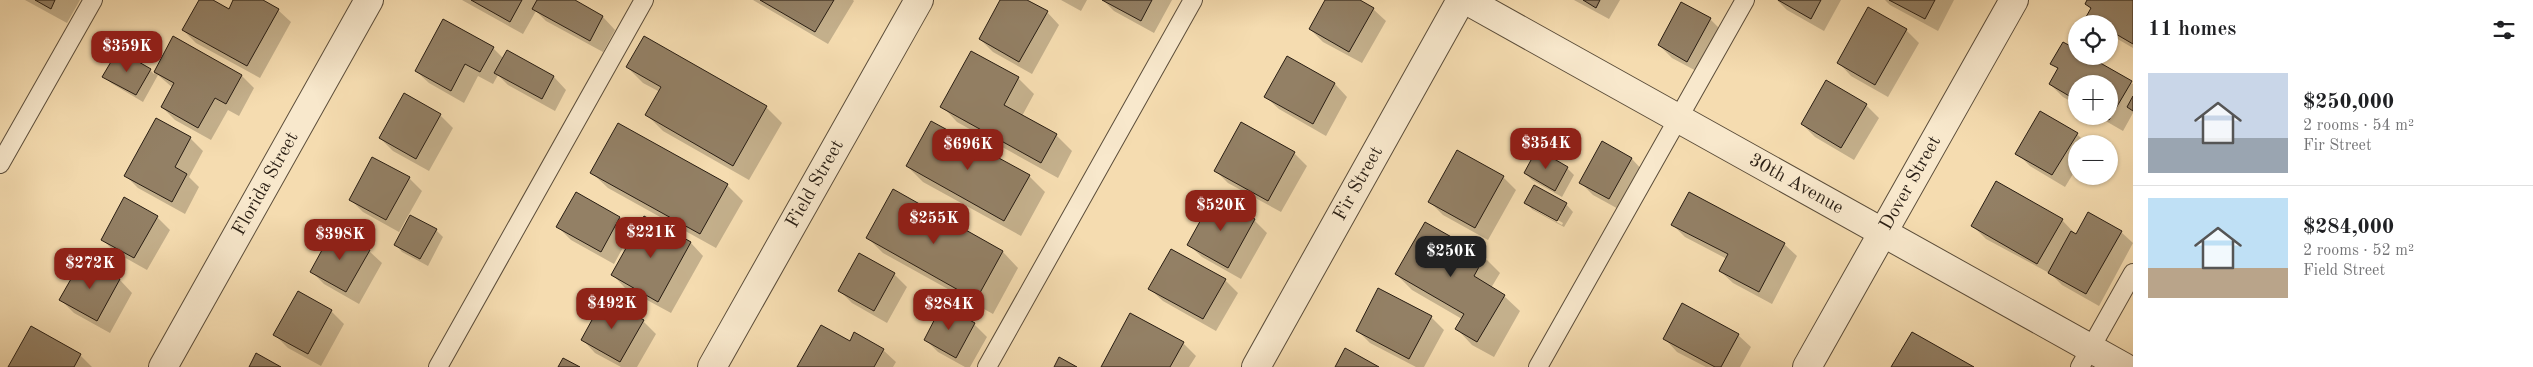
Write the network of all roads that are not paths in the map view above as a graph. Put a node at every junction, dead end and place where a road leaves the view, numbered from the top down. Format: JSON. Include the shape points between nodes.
{"nodes":[{"id":1,"x":93,"y":0,"type":"edge"},
{"id":2,"x":369,"y":0,"type":"edge"},
{"id":3,"x":644,"y":0,"type":"edge"},
{"id":4,"x":919,"y":0,"type":"edge"},
{"id":5,"x":1193,"y":0,"type":"edge"},
{"id":6,"x":1461,"y":0,"type":"edge"},
{"id":7,"x":1466,"y":0,"type":"edge"},
{"id":8,"x":1745,"y":0,"type":"edge"},
{"id":9,"x":2014,"y":0,"type":"edge"},
{"id":10,"x":1677,"y":120,"type":"junction"},
{"id":11,"x":0,"y":164,"type":"edge"},
{"id":12,"x":1884,"y":231,"type":"junction"},
{"id":13,"x":2133,"y":273,"type":"edge"},
{"id":14,"x":2085,"y":358,"type":"edge"},
{"id":15,"x":163,"y":367,"type":"edge"},
{"id":16,"x":438,"y":367,"type":"edge"},
{"id":17,"x":712,"y":367,"type":"edge"},
{"id":18,"x":987,"y":367,"type":"edge"},
{"id":19,"x":1256,"y":367,"type":"edge"},
{"id":20,"x":1538,"y":367,"type":"edge"},
{"id":21,"x":1807,"y":367,"type":"edge"},
{"id":22,"x":2124,"y":367,"type":"edge"}],
"edges":[{"from":1,"to":11,"type":"lane"},
{"from":2,"to":15,"type":"street","name":"Florida Street"},
{"from":3,"to":16,"type":"lane"},
{"from":4,"to":17,"type":"street","name":"Field Street"},
{"from":5,"to":18,"type":"lane"},
{"from":6,"to":19,"type":"street","name":"Fir Street"},
{"from":7,"to":10,"type":"street","name":"30th Avenue"},
{"from":8,"to":10,"type":"lane"},
{"from":9,"to":12,"type":"street","name":"Dover Street"},
{"from":10,"to":12,"type":"street","name":"30th Avenue"},
{"from":10,"to":20,"type":"lane"},
{"from":12,"to":14,"type":"street","name":"30th Avenue"},
{"from":12,"to":21,"type":"street","name":"Dover Street"},
{"from":13,"to":14,"type":"lane"},
{"from":14,"to":22,"type":"street","name":"30th Avenue"}]}
